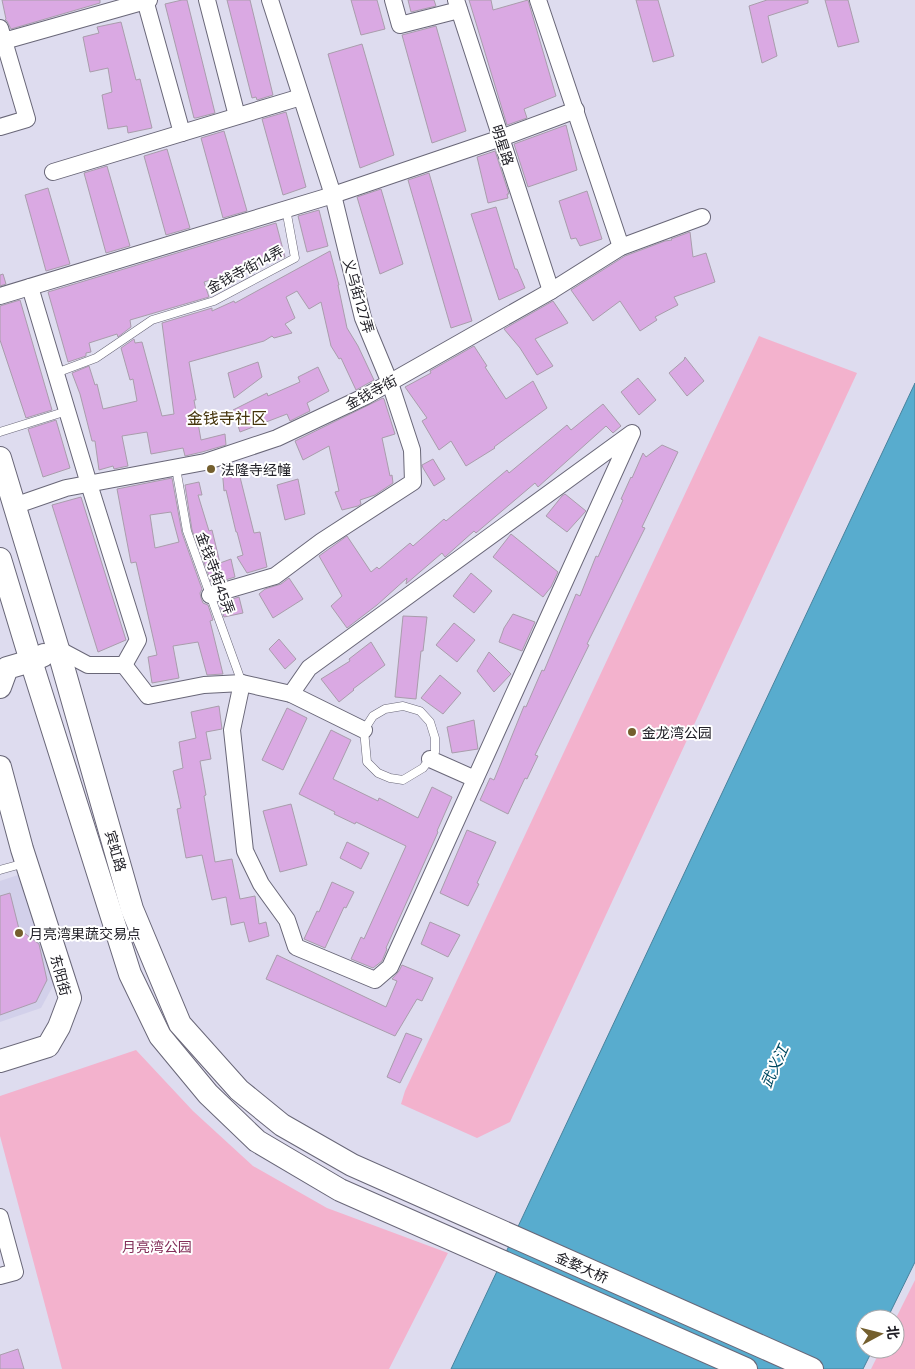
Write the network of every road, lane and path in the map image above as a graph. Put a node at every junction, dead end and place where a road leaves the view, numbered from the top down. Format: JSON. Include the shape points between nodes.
{"nodes":[{"id":1,"x":146,"y":0,"type":"edge"},
{"id":2,"x":206,"y":0,"type":"edge"},
{"id":3,"x":270,"y":0,"type":"edge"},
{"id":4,"x":393,"y":0,"type":"edge"},
{"id":5,"x":538,"y":0,"type":"edge"},
{"id":6,"x":458,"y":5,"type":"edge"},
{"id":7,"x":2,"y":35,"type":"edge"},
{"id":8,"x":301,"y":97,"type":"junction"},
{"id":9,"x":576,"y":110,"type":"junction"},
{"id":10,"x":238,"y":116,"type":"junction"},
{"id":11,"x":0,"y":127,"type":"edge"},
{"id":12,"x":182,"y":133,"type":"junction"},
{"id":13,"x":501,"y":138,"type":"junction"},
{"id":14,"x":53,"y":172,"type":"dead end"},
{"id":15,"x":333,"y":195,"type":"junction"},
{"id":16,"x":286,"y":209,"type":"junction"},
{"id":17,"x":702,"y":218,"type":"dead end"},
{"id":18,"x":620,"y":247,"type":"junction"},
{"id":19,"x":30,"y":287,"type":"junction"},
{"id":20,"x":551,"y":291,"type":"junction"},
{"id":21,"x":0,"y":296,"type":"edge"},
{"id":22,"x":56,"y":373,"type":"junction"},
{"id":23,"x":390,"y":383,"type":"junction"},
{"id":24,"x":67,"y":411,"type":"junction"},
{"id":25,"x":0,"y":432,"type":"edge"},
{"id":26,"x":0,"y":458,"type":"edge"},
{"id":27,"x":176,"y":468,"type":"junction"},
{"id":28,"x":89,"y":484,"type":"junction"},
{"id":29,"x":14,"y":506,"type":"junction"},
{"id":30,"x":0,"y":559,"type":"edge"},
{"id":31,"x":210,"y":595,"type":"junction"},
{"id":32,"x":58,"y":649,"type":"junction"},
{"id":33,"x":31,"y":661,"type":"junction"},
{"id":34,"x":124,"y":665,"type":"junction"},
{"id":35,"x":2,"y":675,"type":"edge"},
{"id":36,"x":242,"y":683,"type":"junction"},
{"id":37,"x":291,"y":694,"type":"junction"},
{"id":38,"x":364,"y":730,"type":"junction"},
{"id":39,"x":430,"y":759,"type":"junction"},
{"id":40,"x":0,"y":767,"type":"edge"},
{"id":41,"x":475,"y":779,"type":"junction"},
{"id":42,"x":26,"y":863,"type":"junction"},
{"id":43,"x":0,"y":870,"type":"edge"},
{"id":44,"x":0,"y":1061,"type":"edge"},
{"id":45,"x":352,"y":1165,"type":"joint"},
{"id":46,"x":340,"y":1190,"type":"joint"},
{"id":47,"x":0,"y":1217,"type":"edge"},
{"id":48,"x":0,"y":1276,"type":"edge"},
{"id":49,"x":746,"y":1369,"type":"edge"},
{"id":50,"x":812,"y":1369,"type":"edge"}],
"edges":[{"from":1,"to":7,"type":"street"},
{"from":1,"to":12,"type":"street"},
{"from":2,"to":10,"type":"street"},
{"from":3,"to":8,"type":"street","name":"义乌街127弄"},
{"from":4,"to":6,"type":"street","via":[[400,25]]},
{"from":5,"to":9,"type":"street"},
{"from":6,"to":13,"type":"street","name":"明星路"},
{"from":7,"to":11,"type":"street","via":[[27,119]]},
{"from":8,"to":10,"type":"street"},
{"from":8,"to":15,"type":"street","name":"义乌街127弄"},
{"from":9,"to":13,"type":"street"},
{"from":9,"to":18,"type":"street"},
{"from":10,"to":12,"type":"street"},
{"from":12,"to":14,"type":"street"},
{"from":13,"to":15,"type":"street"},
{"from":13,"to":20,"type":"street","name":"明星路"},
{"from":15,"to":16,"type":"street"},
{"from":15,"to":23,"type":"street","name":"义乌街127弄","via":[[363,318]]},
{"from":16,"to":19,"type":"street"},
{"from":16,"to":22,"type":"lane","name":"金钱寺街14弄","via":[[295,258],[214,301],[152,320],[96,358]]},
{"from":17,"to":18,"type":"street","name":"金钱寺街"},
{"from":18,"to":20,"type":"street","name":"金钱寺街"},
{"from":19,"to":21,"type":"street"},
{"from":19,"to":22,"type":"street"},
{"from":20,"to":23,"type":"street","name":"金钱寺街"},
{"from":22,"to":24,"type":"street"},
{"from":23,"to":27,"type":"street","name":"金钱寺街","via":[[277,438]]},
{"from":23,"to":31,"type":"street","name":"义乌街127弄","via":[[412,450],[413,482],[322,540],[275,576]]},
{"from":24,"to":25,"type":"lane"},
{"from":24,"to":28,"type":"street"},
{"from":26,"to":29,"type":"main road","name":"宾虹路"},
{"from":27,"to":28,"type":"street","name":"金钱寺街"},
{"from":27,"to":31,"type":"lane","name":"金钱寺街45弄","via":[[187,531]]},
{"from":28,"to":29,"type":"street","name":"金钱寺街","via":[[66,488]]},
{"from":28,"to":34,"type":"street","via":[[138,640]]},
{"from":29,"to":32,"type":"main road","name":"宾虹路"},
{"from":30,"to":33,"type":"main road","name":"宾虹路"},
{"from":31,"to":36,"type":"lane","name":"金钱寺街45弄"},
{"from":32,"to":33,"type":"main road"},
{"from":32,"to":34,"type":"street","via":[[88,665]]},
{"from":32,"to":45,"type":"main road","name":"宾虹路","via":[[132,909],[180,1024],[239,1090],[282,1125]]},
{"from":33,"to":35,"type":"main road"},
{"from":33,"to":46,"type":"main road","name":"宾虹路","via":[[130,974],[160,1036],[208,1094],[256,1141]]},
{"from":34,"to":36,"type":"street","via":[[148,696],[204,685]]},
{"from":36,"to":37,"type":"street"},
{"from":36,"to":41,"type":"street","via":[[232,730],[245,851],[261,884],[287,920],[296,946],[375,980],[390,967]]},
{"from":37,"to":38,"type":"street"},
{"from":37,"to":41,"type":"street","via":[[309,668],[632,433]]},
{"from":38,"to":39,"type":"lane","via":[[367,762],[378,773],[403,780],[424,768]]},
{"from":38,"to":39,"type":"lane","via":[[373,716],[384,709],[403,706],[420,711],[430,722],[435,738],[435,752]]},
{"from":39,"to":41,"type":"street"},
{"from":40,"to":42,"type":"main road","name":"东阳街"},
{"from":42,"to":43,"type":"lane"},
{"from":42,"to":44,"type":"main road","name":"东阳街","via":[[70,998],[60,1027],[48,1046]]},
{"from":45,"to":50,"type":"main road","name":"金婺大桥"},
{"from":46,"to":49,"type":"main road","name":"金婺大桥"},
{"from":47,"to":48,"type":"street","via":[[15,1272]]}]}
